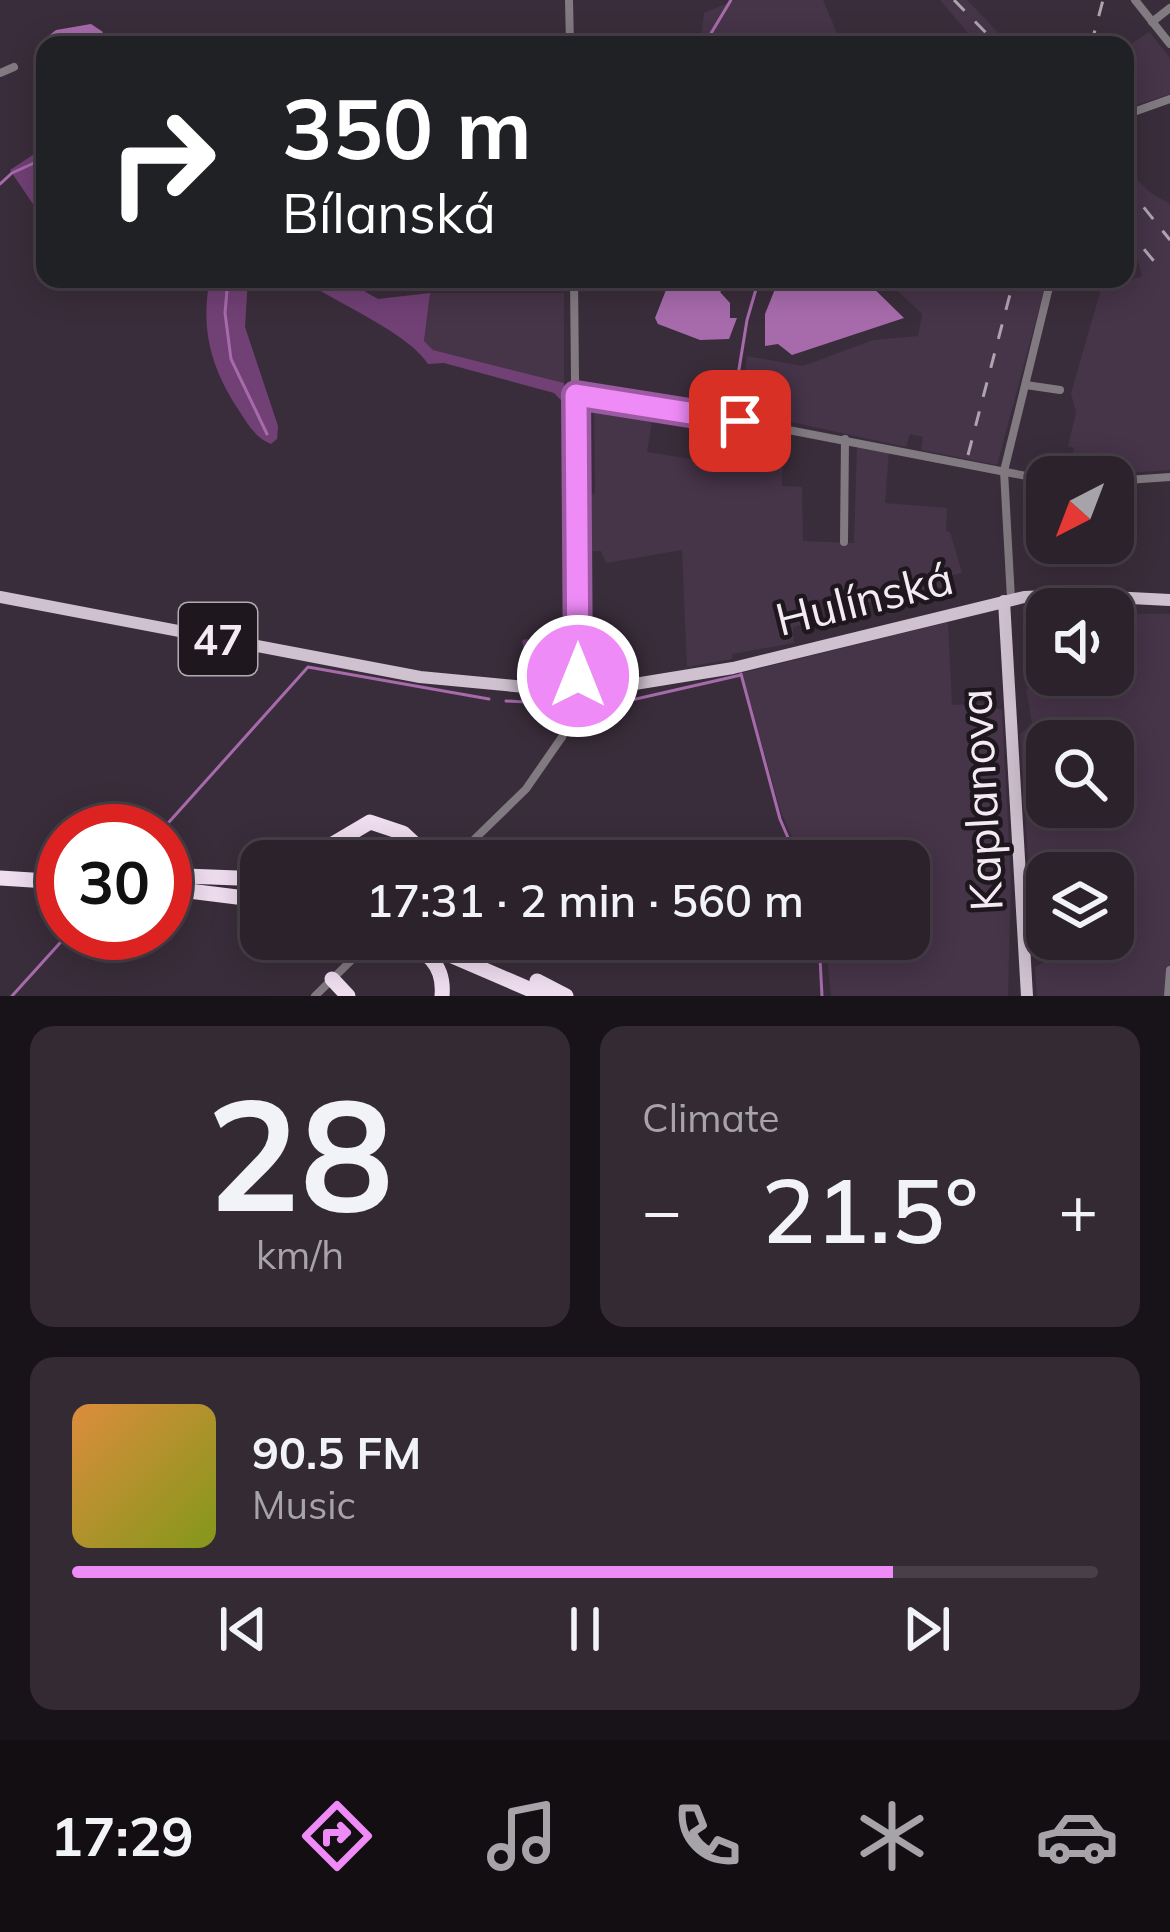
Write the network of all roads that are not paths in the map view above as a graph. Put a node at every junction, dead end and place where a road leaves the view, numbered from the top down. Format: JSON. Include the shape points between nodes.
{"nodes":[{"id":1,"x":568,"y":0,"type":"edge"},
{"id":2,"x":1135,"y":0,"type":"edge"},
{"id":3,"x":1170,"y":8,"type":"edge"},
{"id":4,"x":1152,"y":22,"type":"junction"},
{"id":5,"x":570,"y":36,"type":"edge"},
{"id":6,"x":1170,"y":44,"type":"edge"},
{"id":7,"x":14,"y":68,"type":"dead end"},
{"id":8,"x":0,"y":73,"type":"edge"},
{"id":9,"x":1170,"y":99,"type":"edge"},
{"id":10,"x":1134,"y":112,"type":"edge"},
{"id":11,"x":574,"y":288,"type":"edge"},
{"id":12,"x":1049,"y":288,"type":"edge"},
{"id":13,"x":1026,"y":385,"type":"junction"},
{"id":14,"x":1060,"y":390,"type":"dead end"},
{"id":15,"x":576,"y":395,"type":"junction"},
{"id":16,"x":845,"y":440,"type":"junction"},
{"id":17,"x":1004,"y":471,"type":"junction"},
{"id":18,"x":1026,"y":476,"type":"edge"},
{"id":19,"x":1170,"y":477,"type":"edge"},
{"id":20,"x":1134,"y":480,"type":"edge"},
{"id":21,"x":844,"y":542,"type":"dead end"},
{"id":22,"x":0,"y":597,"type":"edge"},
{"id":23,"x":1008,"y":600,"type":"junction"},
{"id":24,"x":1170,"y":600,"type":"edge"},
{"id":25,"x":525,"y":687,"type":"junction"},
{"id":26,"x":577,"y":688,"type":"junction"},
{"id":27,"x":604,"y":688,"type":"junction"},
{"id":28,"x":560,"y":739,"type":"junction"},
{"id":29,"x":340,"y":838,"type":"joint"},
{"id":30,"x":337,"y":840,"type":"edge"},
{"id":31,"x":407,"y":840,"type":"edge"},
{"id":32,"x":474,"y":840,"type":"edge"},
{"id":33,"x":0,"y":868,"type":"edge"},
{"id":34,"x":36,"y":870,"type":"edge"},
{"id":35,"x":192,"y":876,"type":"edge"},
{"id":36,"x":240,"y":877,"type":"edge"},
{"id":37,"x":0,"y":878,"type":"edge"},
{"id":38,"x":36,"y":880,"type":"edge"},
{"id":39,"x":192,"y":884,"type":"edge"},
{"id":40,"x":192,"y":887,"type":"edge"},
{"id":41,"x":240,"y":888,"type":"edge"},
{"id":42,"x":240,"y":896,"type":"edge"},
{"id":43,"x":351,"y":960,"type":"edge"},
{"id":44,"x":432,"y":960,"type":"edge"},
{"id":45,"x":461,"y":960,"type":"edge"},
{"id":46,"x":488,"y":960,"type":"edge"},
{"id":47,"x":1170,"y":970,"type":"edge"},
{"id":48,"x":332,"y":980,"type":"junction"},
{"id":49,"x":315,"y":996,"type":"edge"},
{"id":50,"x":347,"y":996,"type":"edge"},
{"id":51,"x":442,"y":996,"type":"edge"},
{"id":52,"x":544,"y":996,"type":"edge"},
{"id":53,"x":566,"y":996,"type":"edge"},
{"id":54,"x":1027,"y":996,"type":"edge"},
{"id":55,"x":1168,"y":996,"type":"edge"}],
"edges":[{"from":1,"to":5,"type":"street"},
{"from":2,"to":4,"type":"street"},
{"from":3,"to":4,"type":"street"},
{"from":4,"to":6,"type":"street"},
{"from":7,"to":8,"type":"street"},
{"from":9,"to":10,"type":"street"},
{"from":11,"to":15,"type":"street"},
{"from":12,"to":13,"type":"street"},
{"from":13,"to":14,"type":"street"},
{"from":13,"to":17,"type":"street"},
{"from":15,"to":16,"type":"street"},
{"from":15,"to":26,"type":"street"},
{"from":16,"to":17,"type":"street"},
{"from":16,"to":21,"type":"street"},
{"from":17,"to":18,"type":"street"},
{"from":17,"to":23,"type":"street"},
{"from":19,"to":20,"type":"street"},
{"from":22,"to":25,"type":"main road","number":"47","via":[[386,672]]},
{"from":23,"to":24,"type":"main road","name":"Hulínská","number":"47"},
{"from":23,"to":27,"type":"main road","name":"Hulínská","number":"47","via":[[733,668]]},
{"from":23,"to":54,"type":"main road","name":"Kaplanova"},
{"from":25,"to":26,"type":"main road","number":"47"},
{"from":25,"to":28,"type":"street","via":[[566,701]]},
{"from":26,"to":27,"type":"main road","name":"Hulínská","number":"47"},
{"from":26,"to":28,"type":"street"},
{"from":27,"to":28,"type":"street","via":[[582,699]]},
{"from":28,"to":32,"type":"street","via":[[526,789]]},
{"from":29,"to":30,"type":"highway"},
{"from":29,"to":31,"type":"highway","via":[[370,822]]},
{"from":33,"to":34,"type":"highway"},
{"from":35,"to":36,"type":"highway"},
{"from":37,"to":38,"type":"highway"},
{"from":39,"to":41,"type":"highway"},
{"from":40,"to":42,"type":"highway"},
{"from":43,"to":48,"type":"street"},
{"from":44,"to":51,"type":"highway"},
{"from":45,"to":52,"type":"highway"},
{"from":46,"to":53,"type":"highway"},
{"from":47,"to":55,"type":"street"},
{"from":48,"to":49,"type":"street"},
{"from":48,"to":50,"type":"highway"}]}
